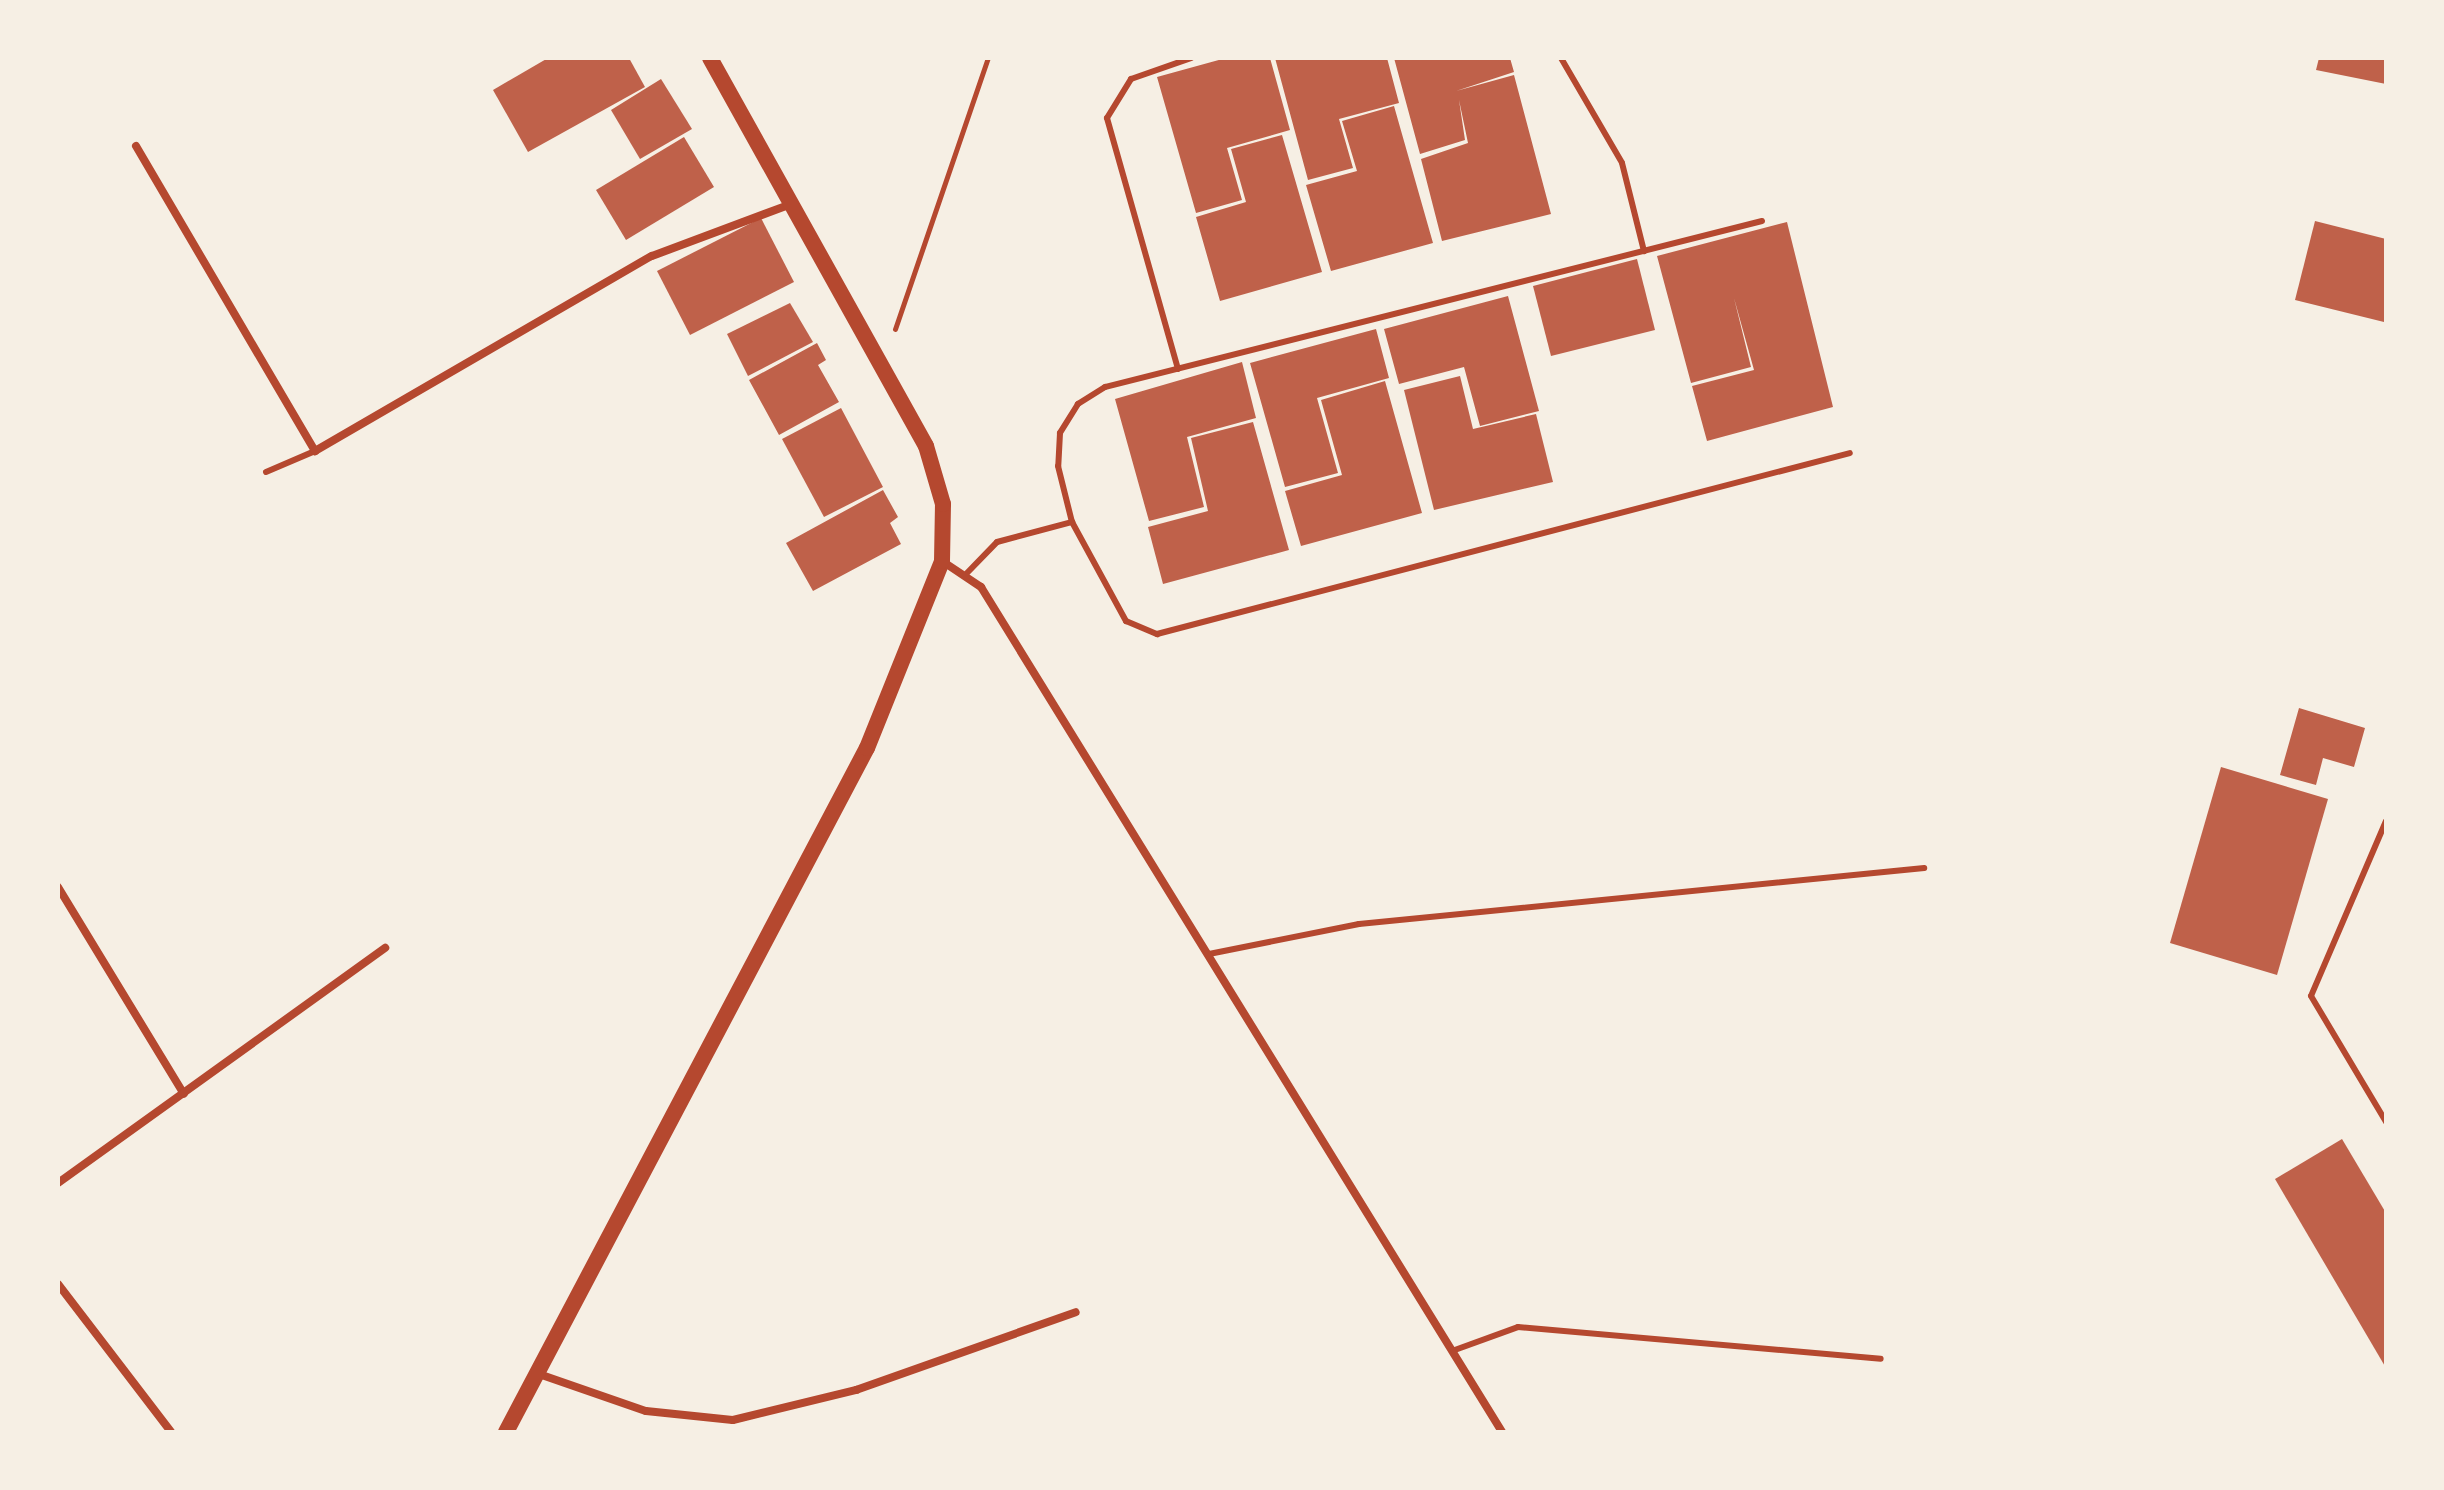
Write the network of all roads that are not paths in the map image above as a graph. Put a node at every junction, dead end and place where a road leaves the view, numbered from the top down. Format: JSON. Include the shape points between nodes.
{"nodes":[{"id":1,"x":710,"y":58,"type":"edge"},
{"id":2,"x":1191,"y":58,"type":"edge"},
{"id":3,"x":1561,"y":58,"type":"edge"},
{"id":4,"x":136,"y":146,"type":"dead end"},
{"id":5,"x":791,"y":204,"type":"junction"},
{"id":6,"x":1762,"y":221,"type":"dead end"},
{"id":7,"x":1644,"y":251,"type":"junction"},
{"id":8,"x":1178,"y":369,"type":"junction"},
{"id":9,"x":315,"y":451,"type":"junction"},
{"id":10,"x":1850,"y":453,"type":"dead end"},
{"id":11,"x":266,"y":472,"type":"dead end"},
{"id":12,"x":1072,"y":522,"type":"junction"},
{"id":13,"x":942,"y":561,"type":"junction"},
{"id":14,"x":967,"y":573,"type":"junction"},
{"id":15,"x":2386,"y":821,"type":"edge"},
{"id":16,"x":1924,"y":868,"type":"dead end"},
{"id":17,"x":58,"y":887,"type":"edge"},
{"id":18,"x":385,"y":948,"type":"dead end"},
{"id":19,"x":1209,"y":954,"type":"junction"},
{"id":20,"x":184,"y":1094,"type":"junction"},
{"id":21,"x":2386,"y":1122,"type":"edge"},
{"id":22,"x":58,"y":1183,"type":"edge"},
{"id":23,"x":58,"y":1284,"type":"edge"},
{"id":24,"x":1076,"y":1312,"type":"dead end"},
{"id":25,"x":1452,"y":1351,"type":"junction"},
{"id":26,"x":1881,"y":1359,"type":"dead end"},
{"id":27,"x":536,"y":1373,"type":"junction"},
{"id":28,"x":171,"y":1432,"type":"edge"},
{"id":29,"x":506,"y":1432,"type":"edge"},
{"id":30,"x":1502,"y":1432,"type":"edge"}],
"edges":[{"from":1,"to":5,"type":"main road"},
{"from":2,"to":8,"type":"lane","via":[[1131,79],[1107,118]]},
{"from":3,"to":7,"type":"lane","via":[[1622,163]]},
{"from":4,"to":9,"type":"street"},
{"from":5,"to":9,"type":"street","via":[[652,256]]},
{"from":5,"to":13,"type":"main road","via":[[926,446],[943,504]]},
{"from":6,"to":7,"type":"lane"},
{"from":7,"to":8,"type":"lane"},
{"from":8,"to":12,"type":"lane","via":[[1105,387],[1067,417],[1058,466]]},
{"from":9,"to":11,"type":"lane"},
{"from":10,"to":12,"type":"lane","via":[[1157,634],[1126,621]]},
{"from":12,"to":14,"type":"lane","via":[[997,542]]},
{"from":13,"to":14,"type":"street"},
{"from":13,"to":27,"type":"main road","via":[[867,748]]},
{"from":14,"to":19,"type":"street"},
{"from":15,"to":21,"type":"lane","via":[[2311,996]]},
{"from":16,"to":19,"type":"lane","via":[[1359,924]]},
{"from":17,"to":20,"type":"street"},
{"from":18,"to":20,"type":"street"},
{"from":19,"to":25,"type":"street"},
{"from":20,"to":22,"type":"street"},
{"from":23,"to":28,"type":"street"},
{"from":24,"to":27,"type":"street","via":[[856,1390],[733,1420],[646,1411]]},
{"from":25,"to":26,"type":"lane","via":[[1518,1327]]},
{"from":25,"to":30,"type":"street"},
{"from":27,"to":29,"type":"main road"}]}
